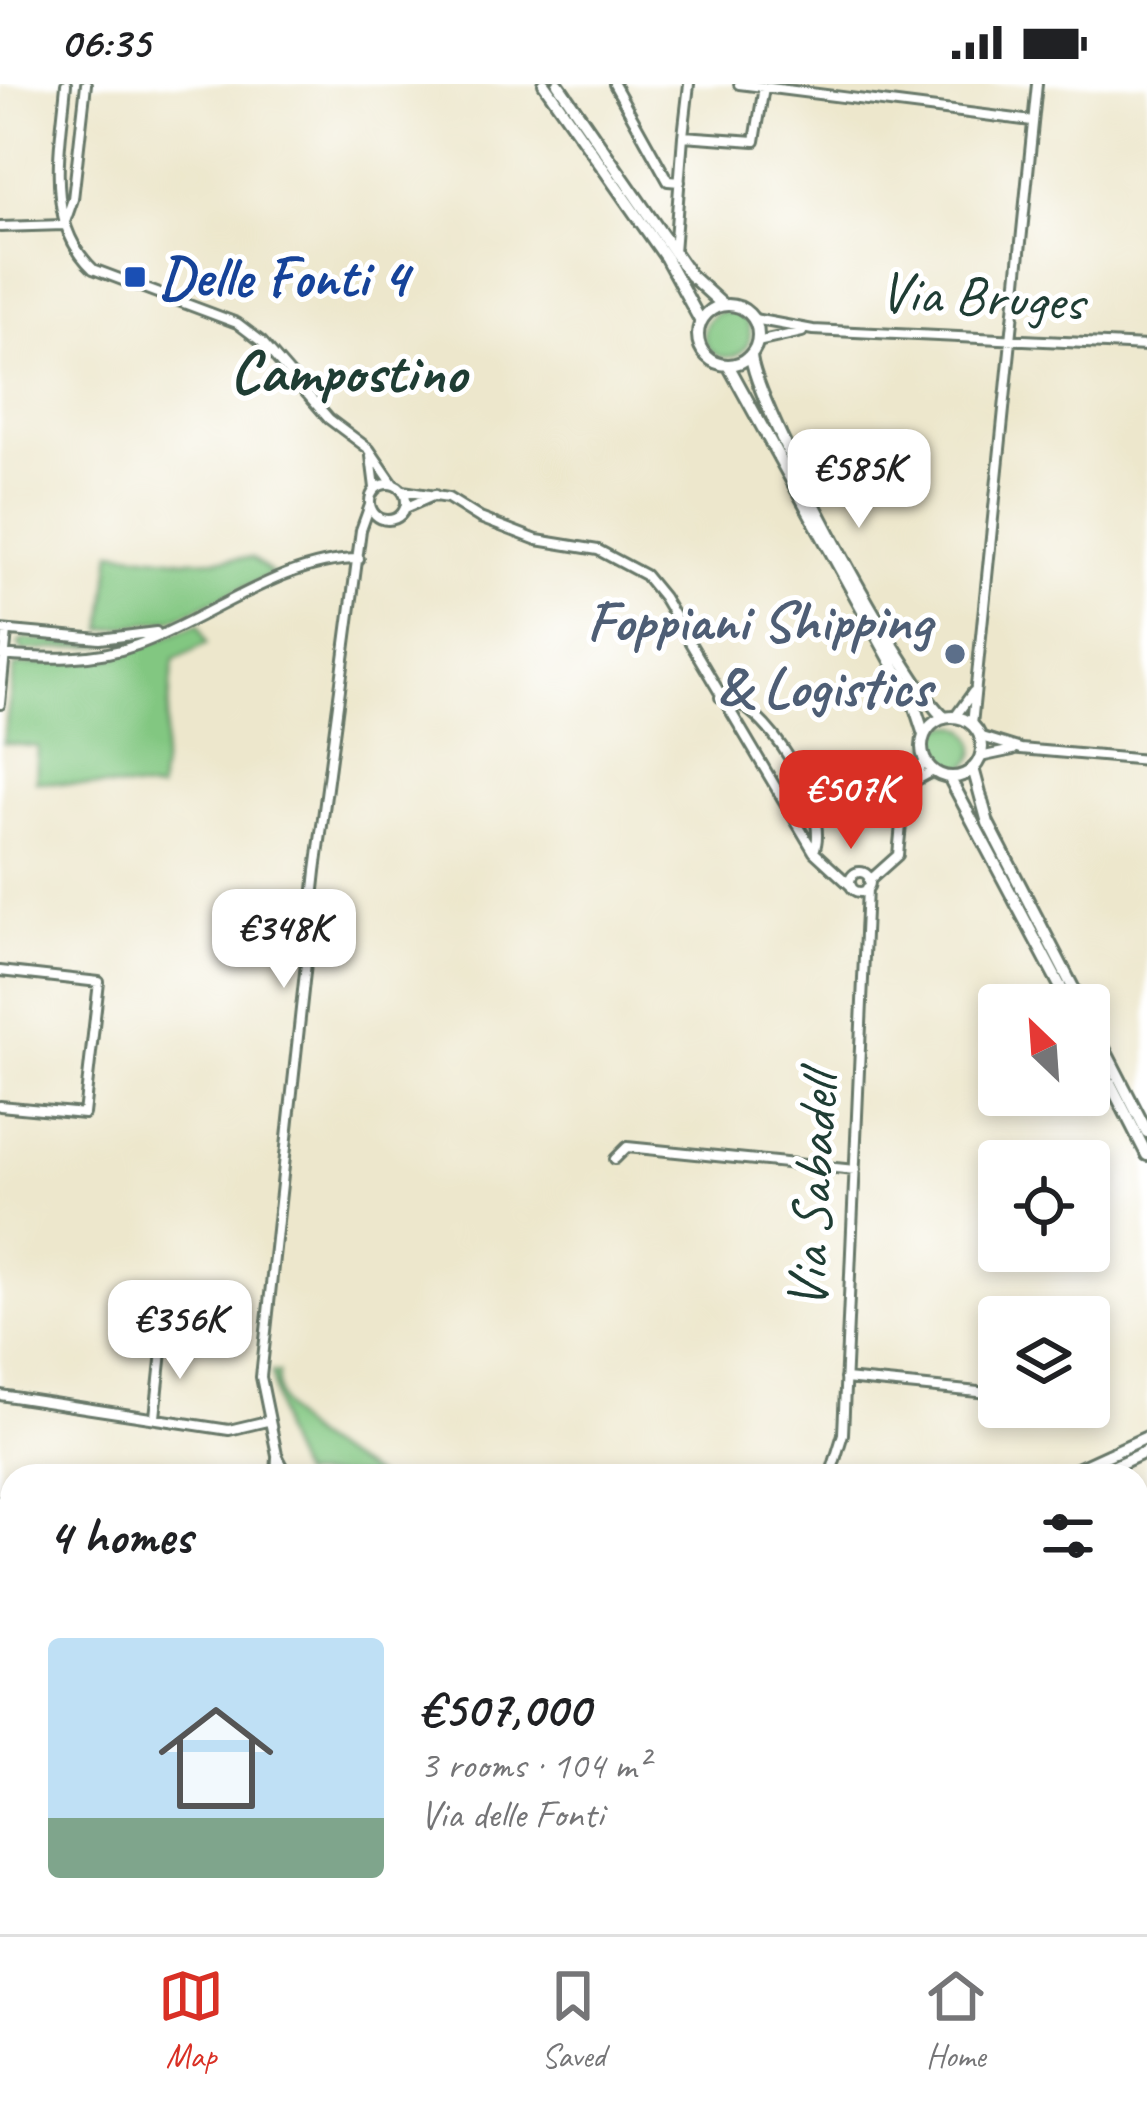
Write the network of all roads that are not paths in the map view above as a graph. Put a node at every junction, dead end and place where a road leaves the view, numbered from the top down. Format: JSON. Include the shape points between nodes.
{"nodes":[{"id":1,"x":67,"y":84,"type":"edge"},
{"id":2,"x":86,"y":84,"type":"edge"},
{"id":3,"x":544,"y":84,"type":"edge"},
{"id":4,"x":558,"y":84,"type":"edge"},
{"id":5,"x":614,"y":84,"type":"edge"},
{"id":6,"x":689,"y":84,"type":"edge"},
{"id":7,"x":740,"y":84,"type":"edge"},
{"id":8,"x":1037,"y":84,"type":"edge"},
{"id":9,"x":764,"y":88,"type":"junction"},
{"id":10,"x":1032,"y":121,"type":"junction"},
{"id":11,"x":683,"y":136,"type":"junction"},
{"id":12,"x":680,"y":182,"type":"junction"},
{"id":13,"x":64,"y":225,"type":"junction"},
{"id":14,"x":0,"y":227,"type":"edge"},
{"id":15,"x":674,"y":253,"type":"junction"},
{"id":16,"x":724,"y":305,"type":"junction"},
{"id":17,"x":754,"y":319,"type":"junction"},
{"id":18,"x":701,"y":322,"type":"junction"},
{"id":19,"x":813,"y":330,"type":"junction"},
{"id":20,"x":1010,"y":339,"type":"junction"},
{"id":21,"x":1147,"y":346,"type":"edge"},
{"id":22,"x":754,"y":348,"type":"junction"},
{"id":23,"x":728,"y":365,"type":"junction"},
{"id":24,"x":369,"y":449,"type":"junction"},
{"id":25,"x":393,"y":484,"type":"junction"},
{"id":26,"x":374,"y":490,"type":"junction"},
{"id":27,"x":403,"y":491,"type":"junction"},
{"id":28,"x":437,"y":494,"type":"junction"},
{"id":29,"x":370,"y":505,"type":"junction"},
{"id":30,"x":405,"y":508,"type":"junction"},
{"id":31,"x":380,"y":518,"type":"junction"},
{"id":32,"x":361,"y":530,"type":"junction"},
{"id":33,"x":359,"y":559,"type":"junction"},
{"id":34,"x":175,"y":627,"type":"junction"},
{"id":35,"x":4,"y":630,"type":"edge"},
{"id":36,"x":3,"y":655,"type":"edge"},
{"id":37,"x":974,"y":691,"type":"junction"},
{"id":38,"x":720,"y":697,"type":"junction"},
{"id":39,"x":0,"y":704,"type":"edge"},
{"id":40,"x":950,"y":718,"type":"junction"},
{"id":41,"x":976,"y":730,"type":"junction"},
{"id":42,"x":924,"y":735,"type":"junction"},
{"id":43,"x":1021,"y":748,"type":"junction"},
{"id":44,"x":1147,"y":760,"type":"edge"},
{"id":45,"x":977,"y":763,"type":"junction"},
{"id":46,"x":929,"y":766,"type":"junction"},
{"id":47,"x":949,"y":777,"type":"junction"},
{"id":48,"x":814,"y":852,"type":"junction"},
{"id":49,"x":857,"y":882,"type":"junction"},
{"id":50,"x":0,"y":971,"type":"edge"},
{"id":51,"x":1059,"y":984,"type":"edge"},
{"id":52,"x":1071,"y":984,"type":"edge"},
{"id":53,"x":1110,"y":1060,"type":"edge"},
{"id":54,"x":1110,"y":1083,"type":"edge"},
{"id":55,"x":0,"y":1106,"type":"edge"},
{"id":56,"x":1147,"y":1132,"type":"edge"},
{"id":57,"x":1147,"y":1155,"type":"edge"},
{"id":58,"x":615,"y":1159,"type":"dead end"},
{"id":59,"x":855,"y":1170,"type":"junction"},
{"id":60,"x":163,"y":1342,"type":"dead end"},
{"id":61,"x":845,"y":1379,"type":"junction"},
{"id":62,"x":978,"y":1392,"type":"edge"},
{"id":63,"x":0,"y":1395,"type":"edge"},
{"id":64,"x":154,"y":1417,"type":"junction"},
{"id":65,"x":268,"y":1421,"type":"junction"},
{"id":66,"x":1147,"y":1437,"type":"edge"},
{"id":67,"x":1147,"y":1451,"type":"edge"},
{"id":68,"x":277,"y":1455,"type":"junction"},
{"id":69,"x":277,"y":1464,"type":"edge"},
{"id":70,"x":282,"y":1464,"type":"edge"},
{"id":71,"x":834,"y":1464,"type":"edge"},
{"id":72,"x":1088,"y":1464,"type":"edge"},
{"id":73,"x":1119,"y":1464,"type":"edge"}],
"edges":[{"from":1,"to":13,"type":"street"},
{"from":2,"to":13,"type":"street"},
{"from":3,"to":18,"type":"main road","via":[[666,258]]},
{"from":4,"to":15,"type":"main road"},
{"from":5,"to":12,"type":"street","via":[[668,181]]},
{"from":6,"to":11,"type":"street"},
{"from":7,"to":9,"type":"street"},
{"from":8,"to":10,"type":"street"},
{"from":9,"to":10,"type":"street"},
{"from":9,"to":11,"type":"street","via":[[755,141]]},
{"from":10,"to":20,"type":"street"},
{"from":11,"to":12,"type":"street"},
{"from":12,"to":15,"type":"street"},
{"from":13,"to":14,"type":"street"},
{"from":13,"to":24,"type":"street","via":[[93,268],[249,332],[328,419]]},
{"from":15,"to":16,"type":"main road"},
{"from":16,"to":17,"type":"main road"},
{"from":16,"to":18,"type":"main road"},
{"from":17,"to":19,"type":"street","name":"Via Bruges"},
{"from":17,"to":22,"type":"main road"},
{"from":18,"to":23,"type":"main road","via":[[701,349]]},
{"from":19,"to":20,"type":"street","name":"Via Bruges"},
{"from":19,"to":22,"type":"street","name":"Via Bruges"},
{"from":20,"to":21,"type":"street","name":"Via Bruges"},
{"from":20,"to":37,"type":"street"},
{"from":22,"to":23,"type":"main road"},
{"from":22,"to":40,"type":"main road","via":[[753,375],[783,441],[913,679]]},
{"from":23,"to":42,"type":"main road","via":[[913,701]]},
{"from":24,"to":25,"type":"street"},
{"from":24,"to":26,"type":"street"},
{"from":25,"to":26,"type":"street"},
{"from":25,"to":27,"type":"street"},
{"from":26,"to":29,"type":"street"},
{"from":27,"to":28,"type":"street"},
{"from":27,"to":30,"type":"street"},
{"from":28,"to":30,"type":"street"},
{"from":28,"to":38,"type":"street","via":[[512,532],[598,550],[645,575]]},
{"from":29,"to":31,"type":"street"},
{"from":29,"to":32,"type":"street"},
{"from":30,"to":31,"type":"street"},
{"from":31,"to":32,"type":"street"},
{"from":32,"to":33,"type":"street"},
{"from":33,"to":34,"type":"street","via":[[314,563]]},
{"from":33,"to":65,"type":"street","via":[[261,1377]]},
{"from":34,"to":35,"type":"street","via":[[100,638]]},
{"from":34,"to":36,"type":"street","via":[[99,654]]},
{"from":35,"to":36,"type":"street"},
{"from":36,"to":39,"type":"street"},
{"from":37,"to":40,"type":"street"},
{"from":37,"to":41,"type":"street"},
{"from":38,"to":48,"type":"street"},
{"from":38,"to":48,"type":"street","via":[[737,698],[767,724],[795,769],[819,829]]},
{"from":40,"to":41,"type":"main road"},
{"from":40,"to":42,"type":"main road"},
{"from":41,"to":43,"type":"street"},
{"from":41,"to":45,"type":"main road"},
{"from":42,"to":46,"type":"main road"},
{"from":43,"to":44,"type":"street"},
{"from":43,"to":45,"type":"street"},
{"from":45,"to":47,"type":"main road"},
{"from":45,"to":52,"type":"main road","via":[[988,823]]},
{"from":46,"to":47,"type":"main road"},
{"from":46,"to":49,"type":"street","via":[[903,797],[899,852]]},
{"from":47,"to":51,"type":"main road"},
{"from":48,"to":49,"type":"street"},
{"from":49,"to":59,"type":"street","name":"Via Sabadell","via":[[866,907]]},
{"from":50,"to":55,"type":"street","via":[[99,982],[84,1114]]},
{"from":53,"to":56,"type":"main road"},
{"from":54,"to":57,"type":"main road"},
{"from":58,"to":59,"type":"street","via":[[627,1147]]},
{"from":59,"to":61,"type":"street","name":"Via Sabadell"},
{"from":60,"to":64,"type":"street"},
{"from":61,"to":62,"type":"street"},
{"from":61,"to":71,"type":"street","name":"Via Sabadell"},
{"from":63,"to":64,"type":"street"},
{"from":64,"to":65,"type":"street","via":[[229,1430]]},
{"from":65,"to":68,"type":"street"},
{"from":66,"to":72,"type":"main road"},
{"from":67,"to":73,"type":"main road"},
{"from":68,"to":69,"type":"street"},
{"from":68,"to":70,"type":"street"}]}
